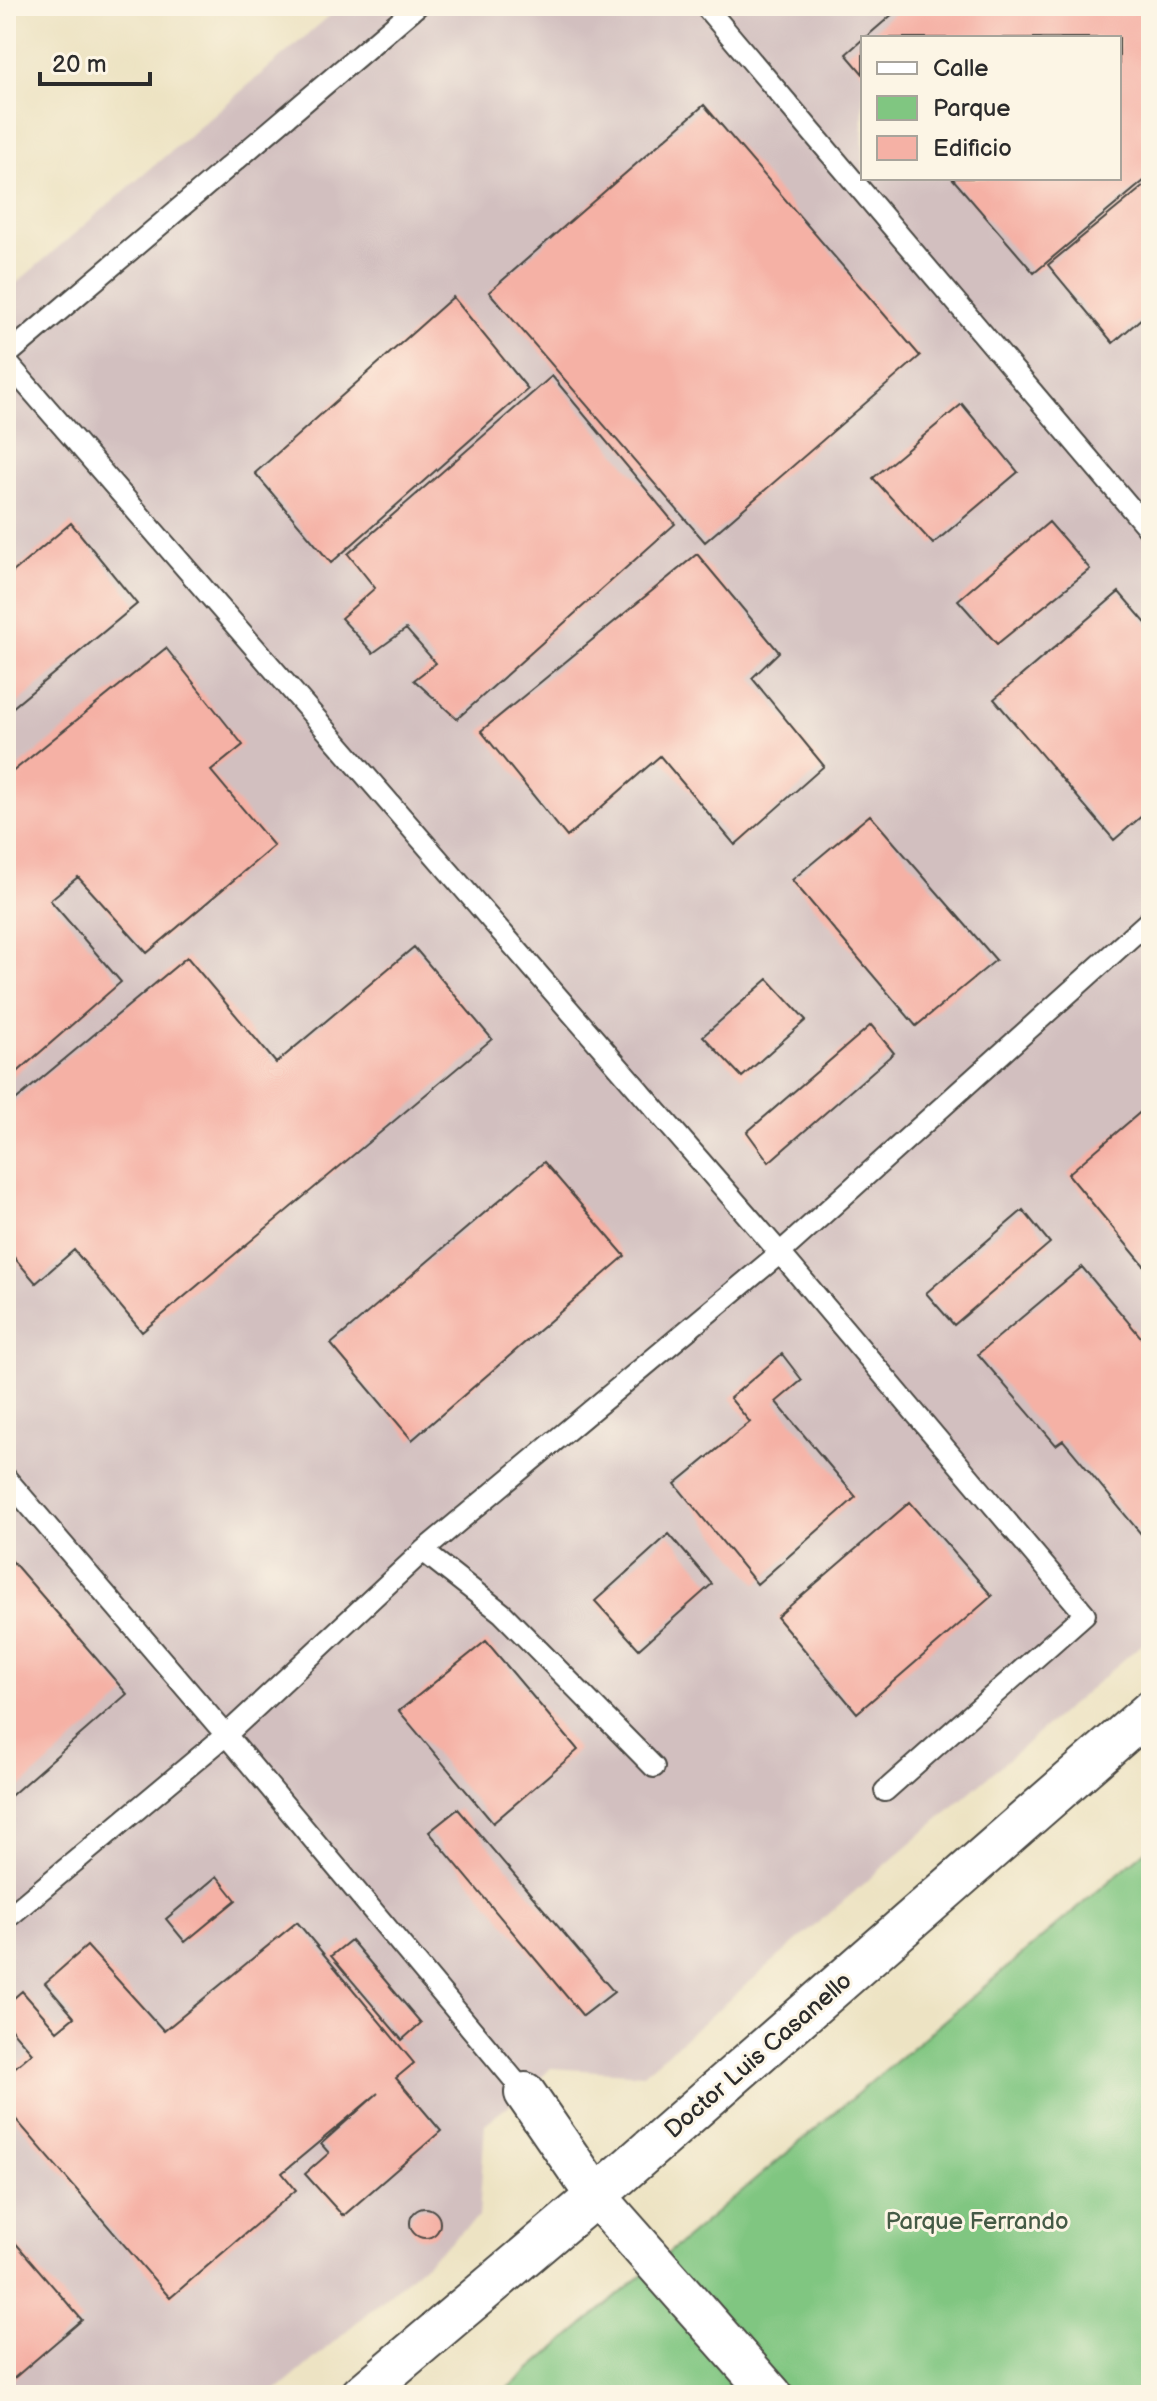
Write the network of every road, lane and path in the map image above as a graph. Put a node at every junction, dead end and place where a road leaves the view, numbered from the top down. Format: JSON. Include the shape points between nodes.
{"nodes":[{"id":1,"x":417,"y":6,"type":"edge"},
{"id":2,"x":705,"y":6,"type":"edge"},
{"id":3,"x":6,"y":359,"type":"edge"},
{"id":4,"x":1151,"y":532,"type":"edge"},
{"id":5,"x":1151,"y":919,"type":"edge"},
{"id":6,"x":780,"y":1253,"type":"junction"},
{"id":7,"x":6,"y":1478,"type":"edge"},
{"id":8,"x":423,"y":1551,"type":"junction"},
{"id":9,"x":1151,"y":1710,"type":"edge"},
{"id":10,"x":226,"y":1735,"type":"junction"},
{"id":11,"x":654,"y":1767,"type":"dead end"},
{"id":12,"x":885,"y":1791,"type":"dead end"},
{"id":13,"x":6,"y":1919,"type":"edge"},
{"id":14,"x":525,"y":2093,"type":"joint"},
{"id":15,"x":596,"y":2196,"type":"junction"},
{"id":16,"x":361,"y":2395,"type":"edge"},
{"id":17,"x":772,"y":2395,"type":"edge"}],
"edges":[{"from":1,"to":3,"type":"lane"},
{"from":2,"to":4,"type":"lane"},
{"from":3,"to":6,"type":"lane"},
{"from":5,"to":6,"type":"lane"},
{"from":6,"to":8,"type":"lane"},
{"from":6,"to":12,"type":"lane","via":[[1085,1614]]},
{"from":7,"to":10,"type":"lane"},
{"from":8,"to":10,"type":"lane"},
{"from":8,"to":11,"type":"lane","via":[[502,1613]]},
{"from":9,"to":15,"type":"street","name":"Doctor Luis Casanello"},
{"from":10,"to":13,"type":"lane"},
{"from":10,"to":14,"type":"lane"},
{"from":14,"to":15,"type":"street"},
{"from":15,"to":16,"type":"street","name":"Doctor Luis Casanello"},
{"from":15,"to":17,"type":"street"}]}
